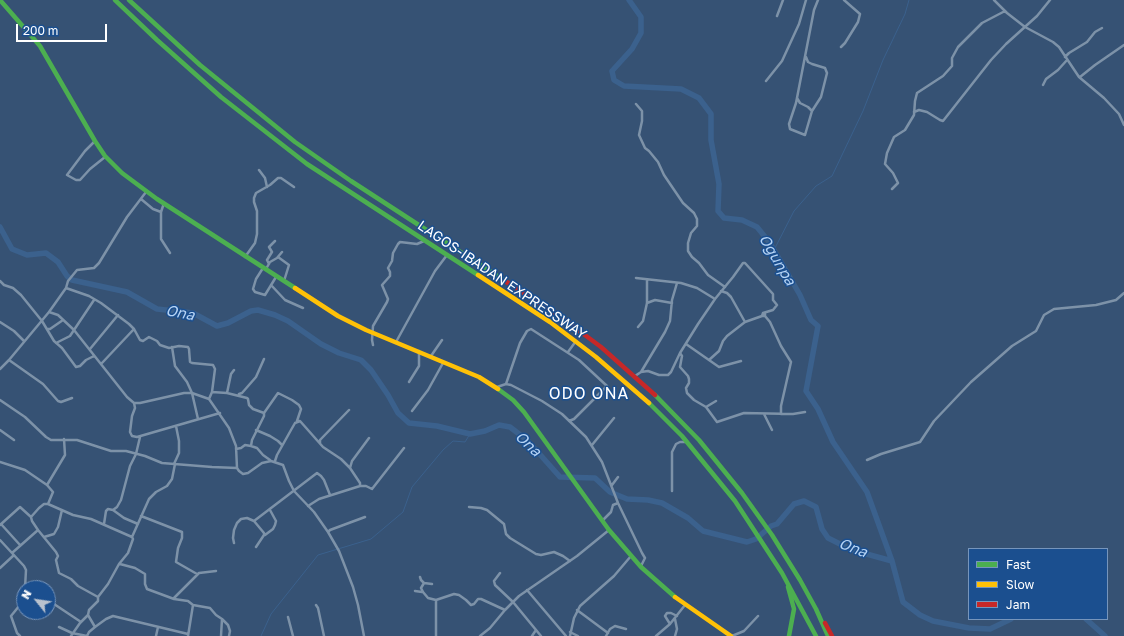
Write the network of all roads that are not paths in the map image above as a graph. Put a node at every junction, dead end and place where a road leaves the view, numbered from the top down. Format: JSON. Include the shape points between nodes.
{"nodes":[{"id":1,"x":0,"y":0,"type":"edge"},
{"id":2,"x":115,"y":0,"type":"edge"},
{"id":3,"x":129,"y":0,"type":"edge"},
{"id":4,"x":783,"y":0,"type":"edge"},
{"id":5,"x":806,"y":0,"type":"edge"},
{"id":6,"x":818,"y":0,"type":"edge"},
{"id":7,"x":844,"y":0,"type":"edge"},
{"id":8,"x":994,"y":0,"type":"edge"},
{"id":9,"x":1050,"y":0,"type":"edge"},
{"id":10,"x":1005,"y":11,"type":"junction"},
{"id":11,"x":777,"y":16,"type":"dead end"},
{"id":12,"x":1025,"y":27,"type":"junction"},
{"id":13,"x":1102,"y":28,"type":"dead end"},
{"id":14,"x":1124,"y":45,"type":"edge"},
{"id":15,"x":841,"y":47,"type":"dead end"},
{"id":16,"x":806,"y":57,"type":"junction"},
{"id":17,"x":1066,"y":59,"type":"junction"},
{"id":18,"x":1080,"y":77,"type":"junction"},
{"id":19,"x":766,"y":81,"type":"dead end"},
{"id":20,"x":1043,"y":85,"type":"dead end"},
{"id":21,"x":797,"y":97,"type":"junction"},
{"id":22,"x":636,"y":104,"type":"dead end"},
{"id":23,"x":812,"y":111,"type":"junction"},
{"id":24,"x":914,"y":112,"type":"junction"},
{"id":25,"x":1124,"y":125,"type":"edge"},
{"id":26,"x":95,"y":141,"type":"junction"},
{"id":27,"x":106,"y":157,"type":"junction"},
{"id":28,"x":259,"y":170,"type":"dead end"},
{"id":29,"x":267,"y":187,"type":"junction"},
{"id":30,"x":294,"y":187,"type":"dead end"},
{"id":31,"x":892,"y":189,"type":"dead end"},
{"id":32,"x":146,"y":192,"type":"junction"},
{"id":33,"x":141,"y":198,"type":"junction"},
{"id":34,"x":164,"y":203,"type":"junction"},
{"id":35,"x":161,"y":212,"type":"junction"},
{"id":36,"x":275,"y":241,"type":"dead end"},
{"id":37,"x":424,"y":241,"type":"junction"},
{"id":38,"x":282,"y":252,"type":"dead end"},
{"id":39,"x":170,"y":254,"type":"dead end"},
{"id":40,"x":447,"y":255,"type":"junction"},
{"id":41,"x":245,"y":256,"type":"junction"},
{"id":42,"x":278,"y":257,"type":"junction"},
{"id":43,"x":269,"y":264,"type":"junction"},
{"id":44,"x":264,"y":269,"type":"junction"},
{"id":45,"x":276,"y":276,"type":"junction"},
{"id":46,"x":636,"y":278,"type":"dead end"},
{"id":47,"x":647,"y":280,"type":"junction"},
{"id":48,"x":0,"y":281,"type":"edge"},
{"id":49,"x":284,"y":281,"type":"junction"},
{"id":50,"x":677,"y":283,"type":"junction"},
{"id":51,"x":271,"y":285,"type":"junction"},
{"id":52,"x":725,"y":287,"type":"junction"},
{"id":53,"x":66,"y":288,"type":"junction"},
{"id":54,"x":721,"y":291,"type":"junction"},
{"id":55,"x":1124,"y":293,"type":"edge"},
{"id":56,"x":714,"y":299,"type":"junction"},
{"id":57,"x":94,"y":300,"type":"junction"},
{"id":58,"x":647,"y":303,"type":"junction"},
{"id":59,"x":672,"y":303,"type":"junction"},
{"id":60,"x":303,"y":308,"type":"dead end"},
{"id":61,"x":50,"y":312,"type":"junction"},
{"id":62,"x":765,"y":314,"type":"junction"},
{"id":63,"x":118,"y":315,"type":"junction"},
{"id":64,"x":63,"y":320,"type":"junction"},
{"id":65,"x":42,"y":321,"type":"junction"},
{"id":66,"x":0,"y":322,"type":"edge"},
{"id":67,"x":745,"y":322,"type":"junction"},
{"id":68,"x":638,"y":327,"type":"dead end"},
{"id":69,"x":47,"y":329,"type":"junction"},
{"id":70,"x":134,"y":329,"type":"junction"},
{"id":71,"x":74,"y":330,"type":"junction"},
{"id":72,"x":372,"y":332,"type":"junction"},
{"id":73,"x":442,"y":340,"type":"dead end"},
{"id":74,"x":24,"y":341,"type":"junction"},
{"id":75,"x":576,"y":341,"type":"junction"},
{"id":76,"x":396,"y":342,"type":"junction"},
{"id":77,"x":56,"y":343,"type":"junction"},
{"id":78,"x":686,"y":344,"type":"junction"},
{"id":79,"x":373,"y":345,"type":"dead end"},
{"id":80,"x":172,"y":347,"type":"junction"},
{"id":81,"x":90,"y":349,"type":"junction"},
{"id":82,"x":419,"y":351,"type":"junction"},
{"id":83,"x":568,"y":352,"type":"junction"},
{"id":84,"x":680,"y":353,"type":"junction"},
{"id":85,"x":94,"y":356,"type":"junction"},
{"id":86,"x":431,"y":357,"type":"junction"},
{"id":87,"x":264,"y":359,"type":"dead end"},
{"id":88,"x":9,"y":360,"type":"junction"},
{"id":89,"x":709,"y":360,"type":"junction"},
{"id":90,"x":742,"y":361,"type":"dead end"},
{"id":91,"x":444,"y":362,"type":"junction"},
{"id":92,"x":102,"y":363,"type":"junction"},
{"id":93,"x":0,"y":369,"type":"edge"},
{"id":94,"x":234,"y":370,"type":"dead end"},
{"id":95,"x":641,"y":372,"type":"junction"},
{"id":96,"x":634,"y":376,"type":"junction"},
{"id":97,"x":409,"y":382,"type":"dead end"},
{"id":98,"x":506,"y":384,"type":"junction"},
{"id":99,"x":496,"y":387,"type":"junction"},
{"id":100,"x":212,"y":392,"type":"junction"},
{"id":101,"x":192,"y":393,"type":"junction"},
{"id":102,"x":227,"y":393,"type":"junction"},
{"id":103,"x":238,"y":395,"type":"junction"},
{"id":104,"x":72,"y":398,"type":"dead end"},
{"id":105,"x":209,"y":399,"type":"junction"},
{"id":106,"x":0,"y":400,"type":"edge"},
{"id":107,"x":716,"y":401,"type":"dead end"},
{"id":108,"x":134,"y":403,"type":"junction"},
{"id":109,"x":706,"y":407,"type":"junction"},
{"id":110,"x":349,"y":410,"type":"dead end"},
{"id":111,"x":412,"y":411,"type":"dead end"},
{"id":112,"x":805,"y":412,"type":"dead end"},
{"id":113,"x":220,"y":413,"type":"junction"},
{"id":114,"x":264,"y":413,"type":"junction"},
{"id":115,"x":763,"y":414,"type":"junction"},
{"id":116,"x":781,"y":414,"type":"junction"},
{"id":117,"x":614,"y":418,"type":"dead end"},
{"id":118,"x":198,"y":419,"type":"junction"},
{"id":119,"x":569,"y":421,"type":"junction"},
{"id":120,"x":296,"y":423,"type":"junction"},
{"id":121,"x":176,"y":426,"type":"junction"},
{"id":122,"x":1,"y":430,"type":"edge"},
{"id":123,"x":256,"y":430,"type":"junction"},
{"id":124,"x":772,"y":430,"type":"dead end"},
{"id":125,"x":0,"y":435,"type":"edge"},
{"id":126,"x":140,"y":437,"type":"junction"},
{"id":127,"x":369,"y":438,"type":"dead end"},
{"id":128,"x":64,"y":439,"type":"junction"},
{"id":129,"x":14,"y":440,"type":"dead end"},
{"id":130,"x":687,"y":442,"type":"junction"},
{"id":131,"x":320,"y":444,"type":"junction"},
{"id":132,"x":282,"y":445,"type":"junction"},
{"id":133,"x":592,"y":445,"type":"junction"},
{"id":134,"x":251,"y":446,"type":"junction"},
{"id":135,"x":236,"y":448,"type":"junction"},
{"id":136,"x":404,"y":448,"type":"dead end"},
{"id":137,"x":136,"y":454,"type":"junction"},
{"id":138,"x":867,"y":460,"type":"dead end"},
{"id":139,"x":271,"y":461,"type":"junction"},
{"id":140,"x":0,"y":462,"type":"edge"},
{"id":141,"x":275,"y":462,"type":"junction"},
{"id":142,"x":175,"y":464,"type":"junction"},
{"id":143,"x":237,"y":468,"type":"junction"},
{"id":144,"x":350,"y":468,"type":"junction"},
{"id":145,"x":618,"y":477,"type":"dead end"},
{"id":146,"x":47,"y":485,"type":"junction"},
{"id":147,"x":360,"y":486,"type":"junction"},
{"id":148,"x":612,"y":486,"type":"junction"},
{"id":149,"x":294,"y":491,"type":"junction"},
{"id":150,"x":672,"y":491,"type":"dead end"},
{"id":151,"x":330,"y":495,"type":"junction"},
{"id":152,"x":305,"y":502,"type":"junction"},
{"id":153,"x":313,"y":502,"type":"junction"},
{"id":154,"x":618,"y":502,"type":"junction"},
{"id":155,"x":48,"y":504,"type":"junction"},
{"id":156,"x":309,"y":507,"type":"junction"},
{"id":157,"x":469,"y":507,"type":"dead end"},
{"id":158,"x":62,"y":510,"type":"junction"},
{"id":159,"x":114,"y":510,"type":"junction"},
{"id":160,"x":270,"y":510,"type":"junction"},
{"id":161,"x":141,"y":516,"type":"junction"},
{"id":162,"x":31,"y":517,"type":"junction"},
{"id":163,"x":365,"y":517,"type":"dead end"},
{"id":164,"x":254,"y":521,"type":"junction"},
{"id":165,"x":602,"y":521,"type":"junction"},
{"id":166,"x":1,"y":524,"type":"edge"},
{"id":167,"x":104,"y":524,"type":"junction"},
{"id":168,"x":138,"y":524,"type":"junction"},
{"id":169,"x":38,"y":530,"type":"junction"},
{"id":170,"x":609,"y":530,"type":"junction"},
{"id":171,"x":328,"y":532,"type":"junction"},
{"id":172,"x":264,"y":535,"type":"junction"},
{"id":173,"x":43,"y":537,"type":"junction"},
{"id":174,"x":132,"y":537,"type":"junction"},
{"id":175,"x":0,"y":540,"type":"edge"},
{"id":176,"x":234,"y":543,"type":"dead end"},
{"id":177,"x":20,"y":545,"type":"junction"},
{"id":178,"x":256,"y":547,"type":"dead end"},
{"id":179,"x":13,"y":554,"type":"junction"},
{"id":180,"x":631,"y":556,"type":"junction"},
{"id":181,"x":570,"y":561,"type":"junction"},
{"id":182,"x":120,"y":564,"type":"junction"},
{"id":183,"x":777,"y":564,"type":"junction"},
{"id":184,"x":640,"y":567,"type":"junction"},
{"id":185,"x":0,"y":568,"type":"edge"},
{"id":186,"x":216,"y":571,"type":"dead end"},
{"id":187,"x":500,"y":573,"type":"dead end"},
{"id":188,"x":197,"y":574,"type":"junction"},
{"id":189,"x":420,"y":577,"type":"dead end"},
{"id":190,"x":25,"y":580,"type":"edge"},
{"id":191,"x":424,"y":583,"type":"junction"},
{"id":192,"x":432,"y":584,"type":"dead end"},
{"id":193,"x":527,"y":590,"type":"junction"},
{"id":194,"x":415,"y":591,"type":"dead end"},
{"id":195,"x":423,"y":592,"type":"junction"},
{"id":196,"x":98,"y":597,"type":"junction"},
{"id":197,"x":174,"y":599,"type":"junction"},
{"id":198,"x":436,"y":600,"type":"junction"},
{"id":199,"x":513,"y":602,"type":"junction"},
{"id":200,"x":56,"y":605,"type":"edge"},
{"id":201,"x":193,"y":605,"type":"junction"},
{"id":202,"x":316,"y":605,"type":"dead end"},
{"id":203,"x":685,"y":605,"type":"junction"},
{"id":204,"x":16,"y":609,"type":"edge"},
{"id":205,"x":816,"y":609,"type":"junction"},
{"id":206,"x":505,"y":610,"type":"junction"},
{"id":207,"x":577,"y":610,"type":"junction"},
{"id":208,"x":88,"y":615,"type":"junction"},
{"id":209,"x":677,"y":616,"type":"junction"},
{"id":210,"x":758,"y":616,"type":"dead end"},
{"id":211,"x":288,"y":617,"type":"dead end"},
{"id":212,"x":222,"y":619,"type":"junction"},
{"id":213,"x":675,"y":619,"type":"junction"},
{"id":214,"x":81,"y":622,"type":"junction"},
{"id":215,"x":670,"y":624,"type":"junction"},
{"id":216,"x":59,"y":627,"type":"dead end"},
{"id":217,"x":95,"y":627,"type":"junction"},
{"id":218,"x":158,"y":627,"type":"junction"},
{"id":219,"x":626,"y":629,"type":"dead end"},
{"id":220,"x":536,"y":630,"type":"junction"},
{"id":221,"x":570,"y":632,"type":"junction"},
{"id":222,"x":73,"y":633,"type":"junction"},
{"id":223,"x":188,"y":635,"type":"edge"},
{"id":224,"x":607,"y":635,"type":"edge"},
{"id":225,"x":20,"y":636,"type":"edge"},
{"id":226,"x":71,"y":636,"type":"edge"},
{"id":227,"x":87,"y":636,"type":"edge"},
{"id":228,"x":156,"y":636,"type":"edge"},
{"id":229,"x":221,"y":636,"type":"edge"},
{"id":230,"x":229,"y":636,"type":"edge"},
{"id":231,"x":293,"y":636,"type":"edge"},
{"id":232,"x":324,"y":636,"type":"edge"},
{"id":233,"x":364,"y":636,"type":"edge"},
{"id":234,"x":436,"y":636,"type":"edge"},
{"id":235,"x":480,"y":636,"type":"edge"},
{"id":236,"x":532,"y":636,"type":"edge"},
{"id":237,"x":541,"y":636,"type":"edge"},
{"id":238,"x":566,"y":636,"type":"edge"},
{"id":239,"x":570,"y":636,"type":"edge"},
{"id":240,"x":578,"y":636,"type":"edge"},
{"id":241,"x":656,"y":636,"type":"edge"},
{"id":242,"x":675,"y":636,"type":"edge"},
{"id":243,"x":732,"y":636,"type":"edge"},
{"id":244,"x":789,"y":636,"type":"edge"},
{"id":245,"x":816,"y":636,"type":"edge"},
{"id":246,"x":828,"y":636,"type":"edge"},
{"id":247,"x":832,"y":636,"type":"edge"}],
"edges":[{"from":1,"to":26,"type":"highway","via":[[40,46]]},
{"from":2,"to":37,"type":"highway","name":"LAGOS-IBADAN EXPRESSWAY","via":[[179,61],[269,136]]},
{"from":3,"to":96,"type":"highway","name":"LAGOS-IBADAN EXPRESSWAY","via":[[200,66],[295,142],[348,180],[558,315]]},
{"from":4,"to":11,"type":"street"},
{"from":5,"to":19,"type":"street","via":[[799,24],[782,61]]},
{"from":6,"to":16,"type":"street"},
{"from":7,"to":15,"type":"street","via":[[860,14],[858,22]]},
{"from":8,"to":10,"type":"street"},
{"from":9,"to":12,"type":"street"},
{"from":10,"to":12,"type":"street"},
{"from":10,"to":24,"type":"street","via":[[982,23],[958,47],[949,70],[917,93]]},
{"from":12,"to":17,"type":"street","via":[[1053,42]]},
{"from":12,"to":24,"type":"street","via":[[991,60],[943,121],[927,112]]},
{"from":13,"to":17,"type":"street","via":[[1087,42],[1069,53]]},
{"from":14,"to":18,"type":"street"},
{"from":16,"to":21,"type":"street"},
{"from":16,"to":23,"type":"street","via":[[808,62],[827,70],[821,97]]},
{"from":17,"to":18,"type":"street"},
{"from":17,"to":20,"type":"street"},
{"from":18,"to":25,"type":"street","via":[[1119,114]]},
{"from":21,"to":23,"type":"street","via":[[800,103]]},
{"from":21,"to":23,"type":"street","via":[[790,129],[805,135]]},
{"from":22,"to":52,"type":"street","via":[[642,111],[639,135],[645,148],[658,162],[671,186],[697,219],[697,226],[691,233],[688,243],[688,251],[708,275]]},
{"from":24,"to":31,"type":"street","via":[[908,126],[894,138],[886,153],[885,164],[894,173],[898,182]]},
{"from":26,"to":27,"type":"highway"},
{"from":26,"to":27,"type":"street","via":[[84,151],[67,175],[80,180]]},
{"from":27,"to":32,"type":"highway"},
{"from":28,"to":29,"type":"street","via":[[265,178]]},
{"from":29,"to":30,"type":"street","via":[[281,178]]},
{"from":29,"to":41,"type":"street","via":[[254,198],[257,234],[255,243]]},
{"from":32,"to":33,"type":"street"},
{"from":32,"to":34,"type":"highway"},
{"from":33,"to":35,"type":"street","via":[[153,209]]},
{"from":33,"to":53,"type":"street","via":[[99,264],[94,268],[77,270]]},
{"from":34,"to":35,"type":"street"},
{"from":34,"to":41,"type":"highway"},
{"from":35,"to":39,"type":"street","via":[[161,239]]},
{"from":36,"to":43,"type":"street","via":[[270,247],[272,252],[267,260]]},
{"from":37,"to":40,"type":"highway","name":"LAGOS-IBADAN EXPRESSWAY"},
{"from":37,"to":72,"type":"street","via":[[418,244],[400,242],[392,253],[388,268],[390,276],[382,285],[388,299]]},
{"from":38,"to":42,"type":"street"},
{"from":40,"to":75,"type":"highway","name":"LAGOS-IBADAN EXPRESSWAY"},
{"from":40,"to":76,"type":"street","via":[[435,271]]},
{"from":41,"to":44,"type":"highway"},
{"from":42,"to":43,"type":"street"},
{"from":42,"to":49,"type":"street","via":[[289,265]]},
{"from":43,"to":44,"type":"street"},
{"from":44,"to":45,"type":"highway"},
{"from":44,"to":51,"type":"street","via":[[256,278],[253,289],[265,295]]},
{"from":45,"to":49,"type":"highway"},
{"from":45,"to":51,"type":"street"},
{"from":46,"to":47,"type":"street"},
{"from":47,"to":50,"type":"street"},
{"from":47,"to":58,"type":"street"},
{"from":48,"to":65,"type":"street","via":[[13,288]]},
{"from":49,"to":72,"type":"highway","via":[[338,316]]},
{"from":50,"to":56,"type":"street","via":[[697,288]]},
{"from":50,"to":59,"type":"street"},
{"from":51,"to":60,"type":"street","via":[[285,300]]},
{"from":52,"to":54,"type":"street"},
{"from":52,"to":62,"type":"street","via":[[745,263],[773,294],[777,306]]},
{"from":53,"to":57,"type":"street"},
{"from":53,"to":61,"type":"street"},
{"from":54,"to":56,"type":"street"},
{"from":54,"to":67,"type":"street","via":[[731,297]]},
{"from":55,"to":138,"type":"street","via":[[1116,300],[1096,305],[1054,309],[1044,315],[1036,332],[1012,346],[971,382],[934,421],[920,442]]},
{"from":56,"to":78,"type":"street"},
{"from":57,"to":63,"type":"street"},
{"from":57,"to":71,"type":"street"},
{"from":58,"to":59,"type":"street","via":[[655,300]]},
{"from":58,"to":68,"type":"street","via":[[643,321]]},
{"from":59,"to":95,"type":"street","via":[[670,321]]},
{"from":61,"to":64,"type":"street"},
{"from":61,"to":65,"type":"street"},
{"from":62,"to":67,"type":"street"},
{"from":62,"to":116,"type":"street","via":[[791,362],[780,406]]},
{"from":63,"to":70,"type":"street"},
{"from":63,"to":81,"type":"street"},
{"from":64,"to":69,"type":"street"},
{"from":64,"to":71,"type":"street"},
{"from":65,"to":69,"type":"street"},
{"from":65,"to":74,"type":"street"},
{"from":66,"to":74,"type":"street"},
{"from":67,"to":89,"type":"street","via":[[727,336],[719,351]]},
{"from":69,"to":77,"type":"street"},
{"from":70,"to":80,"type":"street","via":[[140,340],[149,337],[160,345]]},
{"from":70,"to":92,"type":"street"},
{"from":71,"to":77,"type":"street","via":[[70,336]]},
{"from":71,"to":81,"type":"street"},
{"from":72,"to":76,"type":"highway"},
{"from":72,"to":79,"type":"street"},
{"from":73,"to":86,"type":"street"},
{"from":74,"to":88,"type":"street"},
{"from":75,"to":83,"type":"street"},
{"from":75,"to":130,"type":"highway","name":"LAGOS-IBADAN EXPRESSWAY","via":[[641,395]]},
{"from":76,"to":82,"type":"highway"},
{"from":77,"to":85,"type":"street","via":[[76,367]]},
{"from":78,"to":84,"type":"street"},
{"from":78,"to":89,"type":"street"},
{"from":80,"to":100,"type":"street","via":[[188,347],[190,362],[214,366]]},
{"from":80,"to":101,"type":"street","via":[[175,366]]},
{"from":81,"to":85,"type":"street"},
{"from":82,"to":86,"type":"highway"},
{"from":82,"to":97,"type":"street","via":[[419,366]]},
{"from":83,"to":98,"type":"street","via":[[529,330],[520,343]]},
{"from":83,"to":119,"type":"street","via":[[607,386]]},
{"from":84,"to":95,"type":"street","via":[[668,375]]},
{"from":84,"to":109,"type":"street","via":[[680,367],[689,379],[687,393]]},
{"from":85,"to":92,"type":"street"},
{"from":86,"to":91,"type":"highway"},
{"from":87,"to":103,"type":"street","via":[[256,377]]},
{"from":88,"to":93,"type":"street"},
{"from":88,"to":104,"type":"street","via":[[43,384],[58,401]]},
{"from":89,"to":90,"type":"street","via":[[720,367]]},
{"from":91,"to":99,"type":"highway"},
{"from":91,"to":111,"type":"street"},
{"from":92,"to":108,"type":"street"},
{"from":94,"to":102,"type":"street"},
{"from":95,"to":96,"type":"street"},
{"from":96,"to":205,"type":"highway","name":"LAGOS-IBADAN EXPRESSWAY","via":[[699,440],[742,493],[772,534]]},
{"from":98,"to":99,"type":"street"},
{"from":98,"to":119,"type":"street","via":[[542,401]]},
{"from":99,"to":165,"type":"highway","via":[[524,412]]},
{"from":100,"to":102,"type":"street"},
{"from":100,"to":105,"type":"street"},
{"from":101,"to":105,"type":"street"},
{"from":101,"to":108,"type":"street"},
{"from":101,"to":118,"type":"street"},
{"from":102,"to":103,"type":"street"},
{"from":103,"to":114,"type":"street","via":[[247,398],[253,409]]},
{"from":105,"to":113,"type":"street"},
{"from":106,"to":128,"type":"street","via":[[26,418],[46,437],[51,440]]},
{"from":107,"to":109,"type":"street"},
{"from":108,"to":126,"type":"street","via":[[130,432],[132,436]]},
{"from":109,"to":115,"type":"street","via":[[717,422],[744,413]]},
{"from":110,"to":131,"type":"street","via":[[320,440]]},
{"from":112,"to":116,"type":"street"},
{"from":113,"to":118,"type":"street"},
{"from":113,"to":135,"type":"street"},
{"from":114,"to":120,"type":"street","via":[[278,393],[299,405],[301,409]]},
{"from":114,"to":123,"type":"street"},
{"from":115,"to":116,"type":"street"},
{"from":115,"to":124,"type":"street"},
{"from":117,"to":133,"type":"street"},
{"from":118,"to":121,"type":"street"},
{"from":119,"to":133,"type":"street"},
{"from":120,"to":131,"type":"street","via":[[303,423]]},
{"from":120,"to":132,"type":"street"},
{"from":121,"to":126,"type":"street"},
{"from":121,"to":142,"type":"street","via":[[179,453]]},
{"from":122,"to":125,"type":"street"},
{"from":122,"to":129,"type":"street"},
{"from":123,"to":132,"type":"street","via":[[278,440]]},
{"from":123,"to":134,"type":"street"},
{"from":126,"to":137,"type":"street"},
{"from":127,"to":144,"type":"street","via":[[352,461]]},
{"from":128,"to":137,"type":"street","via":[[77,440],[111,451]]},
{"from":128,"to":146,"type":"street","via":[[64,455]]},
{"from":130,"to":150,"type":"street","via":[[674,445]]},
{"from":130,"to":183,"type":"highway","name":"LAGOS-IBADAN EXPRESSWAY","via":[[752,526]]},
{"from":131,"to":144,"type":"street"},
{"from":132,"to":141,"type":"street"},
{"from":133,"to":148,"type":"street"},
{"from":134,"to":135,"type":"street"},
{"from":134,"to":139,"type":"street"},
{"from":135,"to":143,"type":"street"},
{"from":136,"to":147,"type":"street","via":[[372,489]]},
{"from":137,"to":142,"type":"street","via":[[162,463]]},
{"from":137,"to":159,"type":"street","via":[[121,500]]},
{"from":139,"to":141,"type":"street"},
{"from":139,"to":143,"type":"street","via":[[262,463],[248,473],[243,474]]},
{"from":140,"to":146,"type":"street","via":[[25,470]]},
{"from":141,"to":149,"type":"street","via":[[283,465]]},
{"from":142,"to":143,"type":"street"},
{"from":142,"to":161,"type":"street","via":[[172,479],[167,486],[148,499]]},
{"from":144,"to":147,"type":"street"},
{"from":145,"to":148,"type":"street"},
{"from":146,"to":155,"type":"street","via":[[53,492]]},
{"from":147,"to":151,"type":"street"},
{"from":148,"to":154,"type":"street"},
{"from":149,"to":151,"type":"street","via":[[316,473],[324,480]]},
{"from":149,"to":152,"type":"street"},
{"from":149,"to":160,"type":"street"},
{"from":151,"to":153,"type":"street"},
{"from":152,"to":153,"type":"street"},
{"from":152,"to":156,"type":"street"},
{"from":153,"to":156,"type":"street"},
{"from":154,"to":165,"type":"street","via":[[613,504],[611,512]]},
{"from":154,"to":184,"type":"street","via":[[645,558]]},
{"from":155,"to":158,"type":"street"},
{"from":155,"to":162,"type":"street","via":[[44,504]]},
{"from":156,"to":171,"type":"street"},
{"from":157,"to":181,"type":"street","via":[[487,510],[504,524],[506,534],[510,538],[536,554],[554,552]]},
{"from":158,"to":167,"type":"street"},
{"from":158,"to":173,"type":"street","via":[[54,534]]},
{"from":159,"to":167,"type":"street","via":[[107,510]]},
{"from":159,"to":168,"type":"street"},
{"from":160,"to":164,"type":"street"},
{"from":160,"to":172,"type":"street","via":[[276,521],[274,529]]},
{"from":161,"to":168,"type":"street"},
{"from":161,"to":188,"type":"street","via":[[182,532],[176,562]]},
{"from":162,"to":166,"type":"street","via":[[20,507]]},
{"from":162,"to":169,"type":"street"},
{"from":163,"to":171,"type":"street"},
{"from":164,"to":172,"type":"street"},
{"from":164,"to":176,"type":"street","via":[[241,519],[234,530]]},
{"from":165,"to":170,"type":"highway"},
{"from":166,"to":177,"type":"street"},
{"from":167,"to":174,"type":"street"},
{"from":168,"to":174,"type":"street"},
{"from":169,"to":173,"type":"street"},
{"from":169,"to":177,"type":"street"},
{"from":170,"to":180,"type":"highway"},
{"from":170,"to":181,"type":"street"},
{"from":171,"to":233,"type":"street","via":[[353,587]]},
{"from":172,"to":178,"type":"street"},
{"from":173,"to":196,"type":"street","via":[[58,556],[56,560],[59,573]]},
{"from":174,"to":182,"type":"street","via":[[128,553]]},
{"from":175,"to":179,"type":"street"},
{"from":177,"to":179,"type":"street"},
{"from":179,"to":185,"type":"street"},
{"from":179,"to":190,"type":"street","via":[[26,570]]},
{"from":180,"to":184,"type":"highway"},
{"from":180,"to":207,"type":"street","via":[[614,576]]},
{"from":181,"to":193,"type":"street"},
{"from":182,"to":196,"type":"street"},
{"from":182,"to":197,"type":"street","via":[[145,574],[147,590]]},
{"from":183,"to":244,"type":"highway","via":[[792,600],[794,617]]},
{"from":183,"to":245,"type":"highway","name":"LAGOS-IBADAN EXPRESSWAY"},
{"from":184,"to":203,"type":"highway"},
{"from":186,"to":188,"type":"street"},
{"from":187,"to":199,"type":"street","via":[[494,583]]},
{"from":188,"to":197,"type":"street"},
{"from":189,"to":191,"type":"street"},
{"from":191,"to":192,"type":"street"},
{"from":191,"to":195,"type":"street","via":[[421,588]]},
{"from":193,"to":199,"type":"street"},
{"from":193,"to":238,"type":"street"},
{"from":194,"to":195,"type":"street"},
{"from":195,"to":198,"type":"street","via":[[428,598]]},
{"from":196,"to":208,"type":"street"},
{"from":197,"to":201,"type":"street","via":[[188,601]]},
{"from":198,"to":206,"type":"street","via":[[454,594],[471,605],[481,599]]},
{"from":198,"to":234,"type":"street"},
{"from":199,"to":206,"type":"street"},
{"from":199,"to":220,"type":"street"},
{"from":200,"to":214,"type":"street"},
{"from":201,"to":212,"type":"street","via":[[208,607]]},
{"from":201,"to":223,"type":"street"},
{"from":202,"to":232,"type":"street"},
{"from":203,"to":209,"type":"street"},
{"from":203,"to":243,"type":"highway"},
{"from":204,"to":225,"type":"street","via":[[11,616]]},
{"from":205,"to":246,"type":"highway","name":"LAGOS-IBADAN EXPRESSWAY"},
{"from":205,"to":247,"type":"highway"},
{"from":206,"to":235,"type":"street"},
{"from":207,"to":221,"type":"street"},
{"from":207,"to":224,"type":"street"},
{"from":208,"to":214,"type":"street"},
{"from":208,"to":217,"type":"street"},
{"from":209,"to":213,"type":"street"},
{"from":209,"to":215,"type":"street","via":[[667,613]]},
{"from":210,"to":243,"type":"street","via":[[744,631]]},
{"from":211,"to":231,"type":"street"},
{"from":212,"to":229,"type":"street"},
{"from":212,"to":230,"type":"street","via":[[228,624]]},
{"from":213,"to":215,"type":"street"},
{"from":213,"to":242,"type":"street"},
{"from":214,"to":222,"type":"street"},
{"from":215,"to":241,"type":"street"},
{"from":216,"to":222,"type":"street"},
{"from":217,"to":218,"type":"street","via":[[113,616]]},
{"from":217,"to":227,"type":"street"},
{"from":218,"to":223,"type":"street"},
{"from":218,"to":228,"type":"street"},
{"from":219,"to":224,"type":"street","via":[[615,626]]},
{"from":220,"to":236,"type":"street"},
{"from":220,"to":237,"type":"street"},
{"from":221,"to":239,"type":"street"},
{"from":221,"to":240,"type":"street"},
{"from":222,"to":226,"type":"street"},
{"from":222,"to":227,"type":"street"}]}
